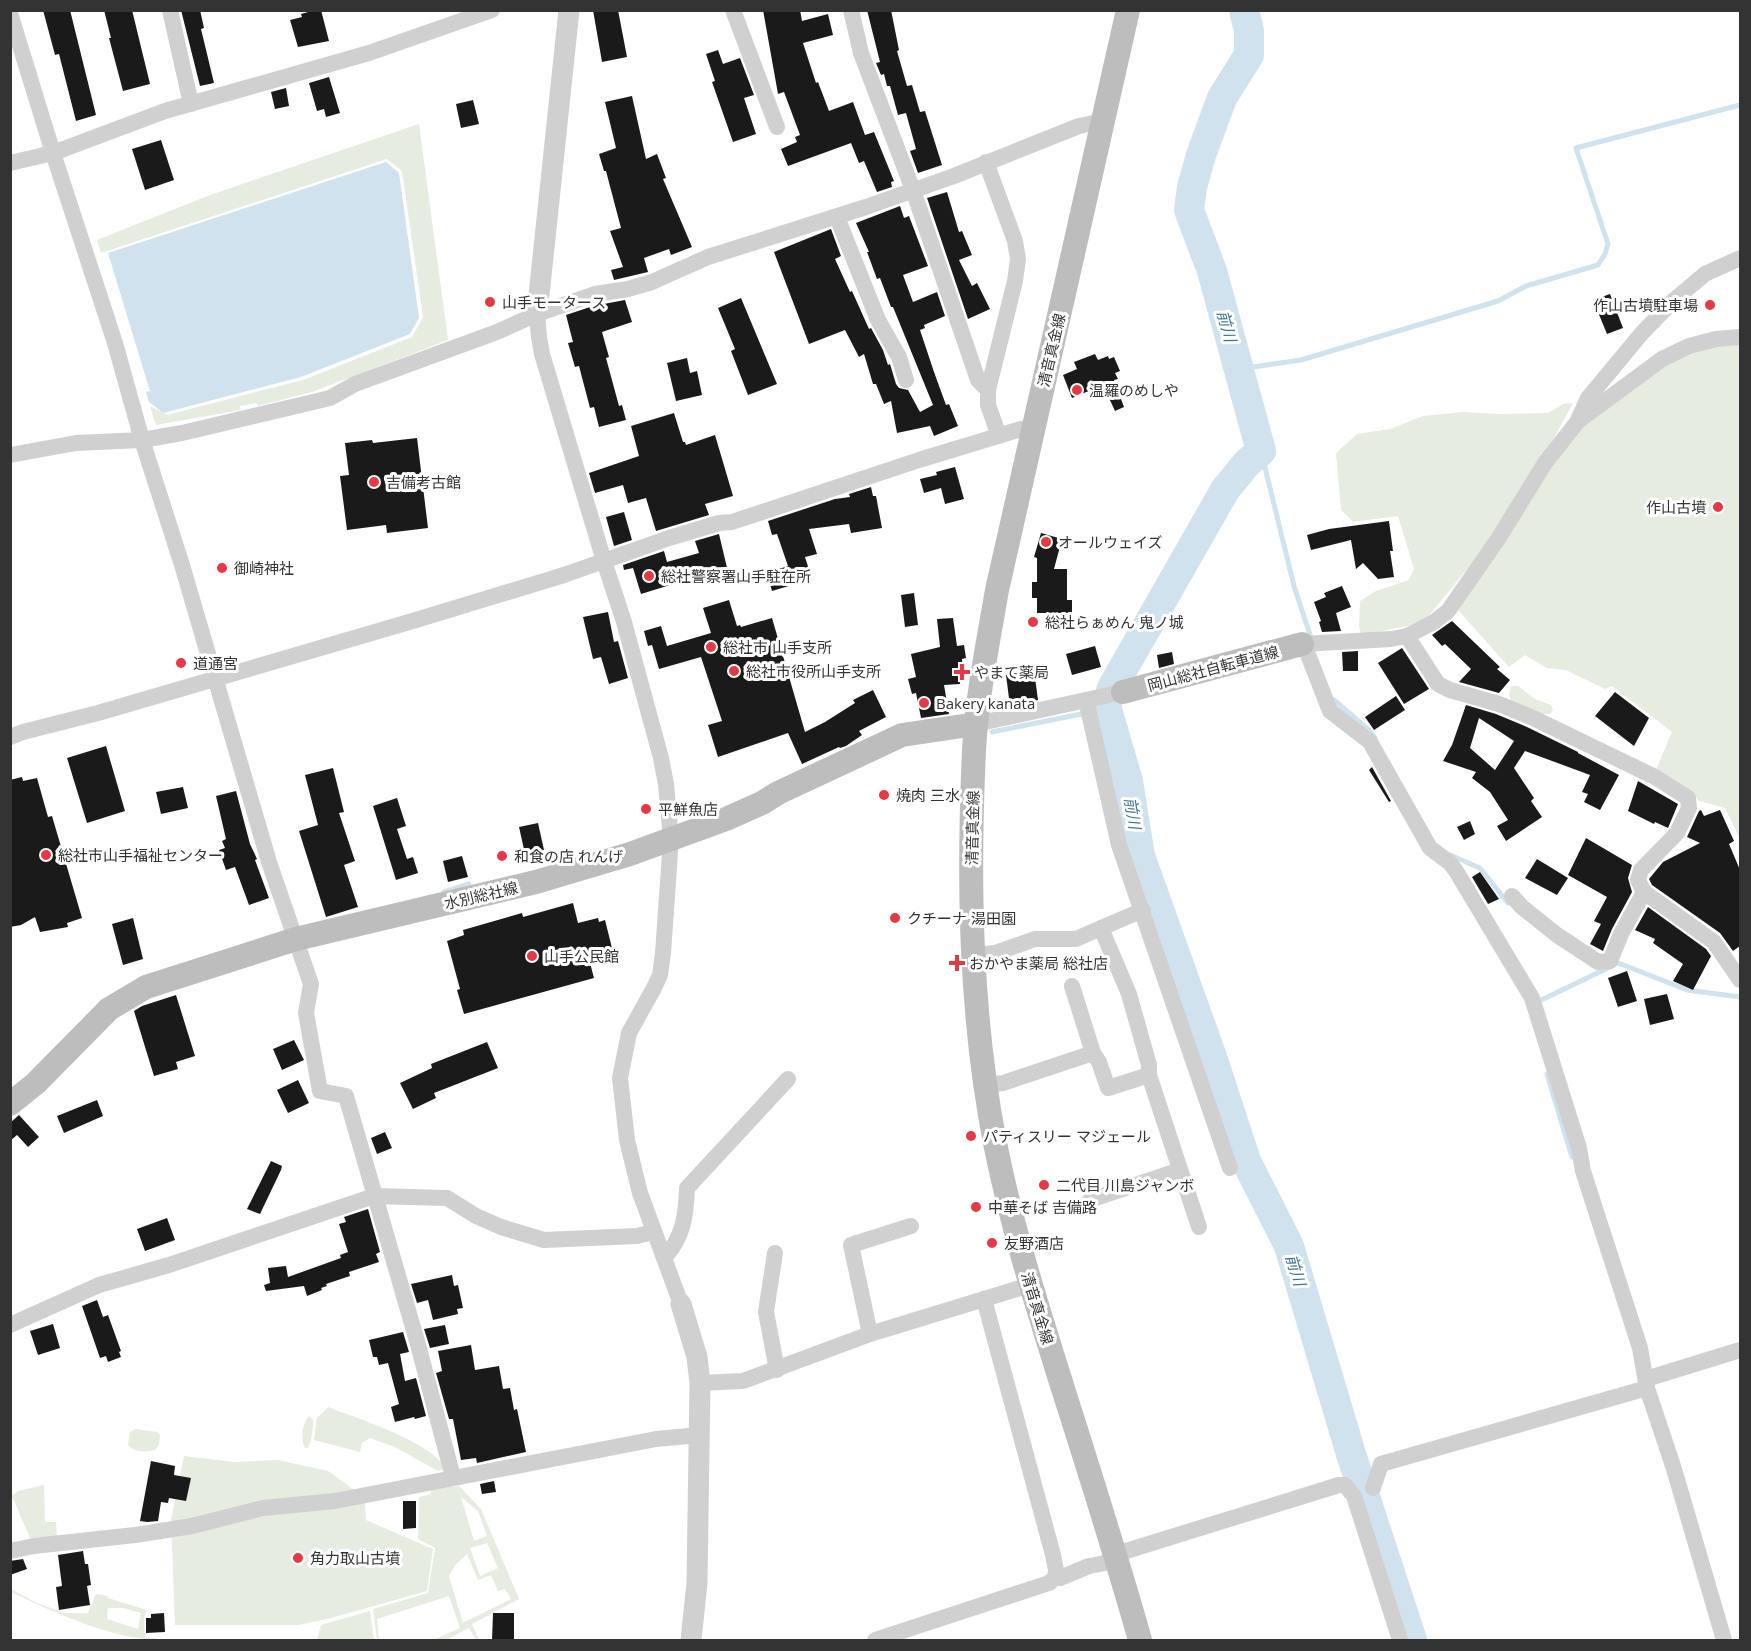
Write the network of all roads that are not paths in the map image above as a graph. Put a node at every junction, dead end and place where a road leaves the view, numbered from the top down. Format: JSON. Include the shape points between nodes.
{"nodes":[{"id":1,"x":170,"y":10,"type":"edge"},
{"id":2,"x":492,"y":10,"type":"edge"},
{"id":3,"x":569,"y":10,"type":"edge"},
{"id":4,"x":733,"y":10,"type":"edge"},
{"id":5,"x":851,"y":10,"type":"edge"},
{"id":6,"x":1128,"y":10,"type":"edge"},
{"id":7,"x":10,"y":13,"type":"edge"},
{"id":8,"x":191,"y":104,"type":"junction"},
{"id":9,"x":1103,"y":121,"type":"junction"},
{"id":10,"x":777,"y":127,"type":"dead end"},
{"id":11,"x":53,"y":153,"type":"junction"},
{"id":12,"x":986,"y":162,"type":"junction"},
{"id":13,"x":10,"y":163,"type":"edge"},
{"id":14,"x":913,"y":190,"type":"junction"},
{"id":15,"x":837,"y":217,"type":"junction"},
{"id":16,"x":1740,"y":258,"type":"edge"},
{"id":17,"x":537,"y":314,"type":"junction"},
{"id":18,"x":1740,"y":337,"type":"edge"},
{"id":19,"x":906,"y":380,"type":"dead end"},
{"id":20,"x":988,"y":390,"type":"junction"},
{"id":21,"x":1578,"y":421,"type":"junction"},
{"id":22,"x":1034,"y":428,"type":"junction"},
{"id":23,"x":999,"y":436,"type":"junction"},
{"id":24,"x":142,"y":440,"type":"junction"},
{"id":25,"x":10,"y":455,"type":"edge"},
{"id":26,"x":604,"y":561,"type":"junction"},
{"id":27,"x":1407,"y":636,"type":"junction"},
{"id":28,"x":1310,"y":644,"type":"junction"},
{"id":29,"x":215,"y":679,"type":"junction"},
{"id":30,"x":1114,"y":694,"type":"joint"},
{"id":31,"x":1088,"y":707,"type":"junction"},
{"id":32,"x":976,"y":724,"type":"junction"},
{"id":33,"x":10,"y":737,"type":"edge"},
{"id":34,"x":671,"y":840,"type":"junction"},
{"id":35,"x":1644,"y":892,"type":"junction"},
{"id":36,"x":1512,"y":896,"type":"dead end"},
{"id":37,"x":1143,"y":910,"type":"junction"},
{"id":38,"x":1101,"y":928,"type":"junction"},
{"id":39,"x":296,"y":939,"type":"junction"},
{"id":40,"x":974,"y":954,"type":"junction"},
{"id":41,"x":1740,"y":980,"type":"edge"},
{"id":42,"x":1072,"y":986,"type":"dead end"},
{"id":43,"x":1093,"y":1053,"type":"junction"},
{"id":44,"x":1149,"y":1075,"type":"junction"},
{"id":45,"x":788,"y":1079,"type":"dead end"},
{"id":46,"x":986,"y":1085,"type":"junction"},
{"id":47,"x":10,"y":1104,"type":"edge"},
{"id":48,"x":1230,"y":1168,"type":"dead end"},
{"id":49,"x":1180,"y":1170,"type":"junction"},
{"id":50,"x":374,"y":1196,"type":"junction"},
{"id":51,"x":1090,"y":1200,"type":"dead end"},
{"id":52,"x":911,"y":1226,"type":"dead end"},
{"id":53,"x":1199,"y":1227,"type":"dead end"},
{"id":54,"x":653,"y":1232,"type":"junction"},
{"id":55,"x":775,"y":1253,"type":"dead end"},
{"id":56,"x":665,"y":1257,"type":"junction"},
{"id":57,"x":1030,"y":1284,"type":"junction"},
{"id":58,"x":984,"y":1299,"type":"junction"},
{"id":59,"x":681,"y":1304,"type":"joint"},
{"id":60,"x":10,"y":1325,"type":"edge"},
{"id":61,"x":870,"y":1334,"type":"junction"},
{"id":62,"x":1740,"y":1350,"type":"edge"},
{"id":63,"x":777,"y":1370,"type":"junction"},
{"id":64,"x":700,"y":1383,"type":"junction"},
{"id":65,"x":1647,"y":1383,"type":"junction"},
{"id":66,"x":700,"y":1436,"type":"junction"},
{"id":67,"x":453,"y":1477,"type":"junction"},
{"id":68,"x":1373,"y":1488,"type":"dead end"},
{"id":69,"x":10,"y":1551,"type":"edge"},
{"id":70,"x":1116,"y":1556,"type":"junction"},
{"id":71,"x":1055,"y":1578,"type":"junction"},
{"id":72,"x":691,"y":1641,"type":"edge"},
{"id":73,"x":875,"y":1641,"type":"edge"},
{"id":74,"x":1140,"y":1641,"type":"edge"},
{"id":75,"x":1400,"y":1641,"type":"edge"},
{"id":76,"x":1724,"y":1641,"type":"edge"}],
"edges":[{"from":1,"to":8,"type":"street"},
{"from":2,"to":8,"type":"street","via":[[369,53]]},
{"from":3,"to":17,"type":"street"},
{"from":4,"to":10,"type":"street"},
{"from":5,"to":14,"type":"street","via":[[861,53]]},
{"from":6,"to":9,"type":"main road","name":"清音真金線"},
{"from":7,"to":11,"type":"street"},
{"from":8,"to":11,"type":"street"},
{"from":9,"to":12,"type":"street","via":[[1079,126]]},
{"from":9,"to":22,"type":"main road","name":"清音真金線"},
{"from":11,"to":13,"type":"street"},
{"from":11,"to":24,"type":"street"},
{"from":12,"to":14,"type":"street"},
{"from":12,"to":20,"type":"street","via":[[1018,259]]},
{"from":14,"to":15,"type":"street"},
{"from":14,"to":20,"type":"street","via":[[978,380]]},
{"from":15,"to":17,"type":"street","via":[[708,257],[640,286],[595,294]]},
{"from":15,"to":19,"type":"street"},
{"from":16,"to":21,"type":"street","via":[[1705,274],[1673,301],[1588,398]]},
{"from":17,"to":24,"type":"street","via":[[355,384],[330,398]]},
{"from":17,"to":26,"type":"street","via":[[542,354]]},
{"from":18,"to":21,"type":"street","via":[[1689,346],[1662,359]]},
{"from":20,"to":23,"type":"street","via":[[988,405]]},
{"from":21,"to":27,"type":"street","via":[[1545,463],[1448,611]]},
{"from":22,"to":23,"type":"street"},
{"from":22,"to":32,"type":"main road","name":"清音真金線","via":[[998,590]]},
{"from":23,"to":26,"type":"street"},
{"from":24,"to":25,"type":"street","via":[[76,443]]},
{"from":24,"to":29,"type":"street"},
{"from":26,"to":29,"type":"street"},
{"from":26,"to":34,"type":"street","via":[[661,758]]},
{"from":27,"to":28,"type":"street"},
{"from":27,"to":35,"type":"street","via":[[1438,684],[1531,717],[1655,777],[1688,798],[1689,808],[1677,833],[1641,870],[1638,880]]},
{"from":28,"to":30,"type":"main road","name":"岡山総社自転車道線"},
{"from":28,"to":65,"type":"street","via":[[1307,652],[1330,711],[1370,742],[1430,848],[1456,871],[1534,1003],[1640,1348]]},
{"from":29,"to":33,"type":"street"},
{"from":29,"to":39,"type":"street"},
{"from":30,"to":31,"type":"street"},
{"from":31,"to":32,"type":"street"},
{"from":31,"to":37,"type":"street","via":[[1119,844]]},
{"from":32,"to":34,"type":"main road","name":"水別総社線","via":[[902,735],[762,803]]},
{"from":32,"to":40,"type":"main road","name":"清音真金線","via":[[972,833]]},
{"from":34,"to":39,"type":"main road","name":"水別総社線","via":[[536,882]]},
{"from":34,"to":54,"type":"street","via":[[660,975],[629,1033],[620,1078],[627,1140]]},
{"from":35,"to":36,"type":"street","via":[[1610,961],[1598,962],[1557,935]]},
{"from":35,"to":41,"type":"street","via":[[1714,942]]},
{"from":37,"to":38,"type":"street"},
{"from":37,"to":48,"type":"street"},
{"from":38,"to":40,"type":"street","via":[[1076,939],[1035,939],[995,953]]},
{"from":38,"to":44,"type":"street","via":[[1130,994]]},
{"from":39,"to":47,"type":"main road","name":"水別総社線","via":[[146,987],[109,1009]]},
{"from":39,"to":50,"type":"street","via":[[311,984],[306,1013],[320,1091],[346,1096]]},
{"from":40,"to":46,"type":"main road","name":"清音真金線"},
{"from":42,"to":43,"type":"street"},
{"from":43,"to":44,"type":"street","via":[[1108,1088]]},
{"from":43,"to":46,"type":"street"},
{"from":44,"to":49,"type":"street"},
{"from":45,"to":56,"type":"street","via":[[687,1188],[686,1216]]},
{"from":46,"to":57,"type":"main road","name":"清音真金線","via":[[1004,1185]]},
{"from":49,"to":51,"type":"street"},
{"from":49,"to":53,"type":"street"},
{"from":50,"to":54,"type":"street","via":[[447,1198],[484,1220],[544,1239]]},
{"from":50,"to":60,"type":"street","via":[[99,1285]]},
{"from":50,"to":67,"type":"street"},
{"from":52,"to":61,"type":"street","via":[[851,1245]]},
{"from":54,"to":56,"type":"street"},
{"from":55,"to":63,"type":"street","via":[[766,1312]]},
{"from":56,"to":59,"type":"street"},
{"from":57,"to":58,"type":"street"},
{"from":57,"to":70,"type":"main road","name":"清音真金線"},
{"from":58,"to":61,"type":"street"},
{"from":58,"to":71,"type":"street","via":[[1053,1555]]},
{"from":59,"to":64,"type":"street","via":[[697,1357]]},
{"from":61,"to":63,"type":"street"},
{"from":62,"to":65,"type":"street"},
{"from":63,"to":64,"type":"street","via":[[743,1381]]},
{"from":64,"to":66,"type":"street"},
{"from":65,"to":68,"type":"street","via":[[1381,1464]]},
{"from":65,"to":76,"type":"street"},
{"from":66,"to":67,"type":"street","via":[[656,1439]]},
{"from":66,"to":72,"type":"street","via":[[697,1584]]},
{"from":67,"to":69,"type":"street","via":[[335,1501],[263,1508],[183,1527]]},
{"from":70,"to":71,"type":"street"},
{"from":70,"to":74,"type":"main road","name":"清音真金線"},
{"from":70,"to":75,"type":"street","via":[[1345,1485],[1354,1496]]},
{"from":71,"to":73,"type":"street"}]}
